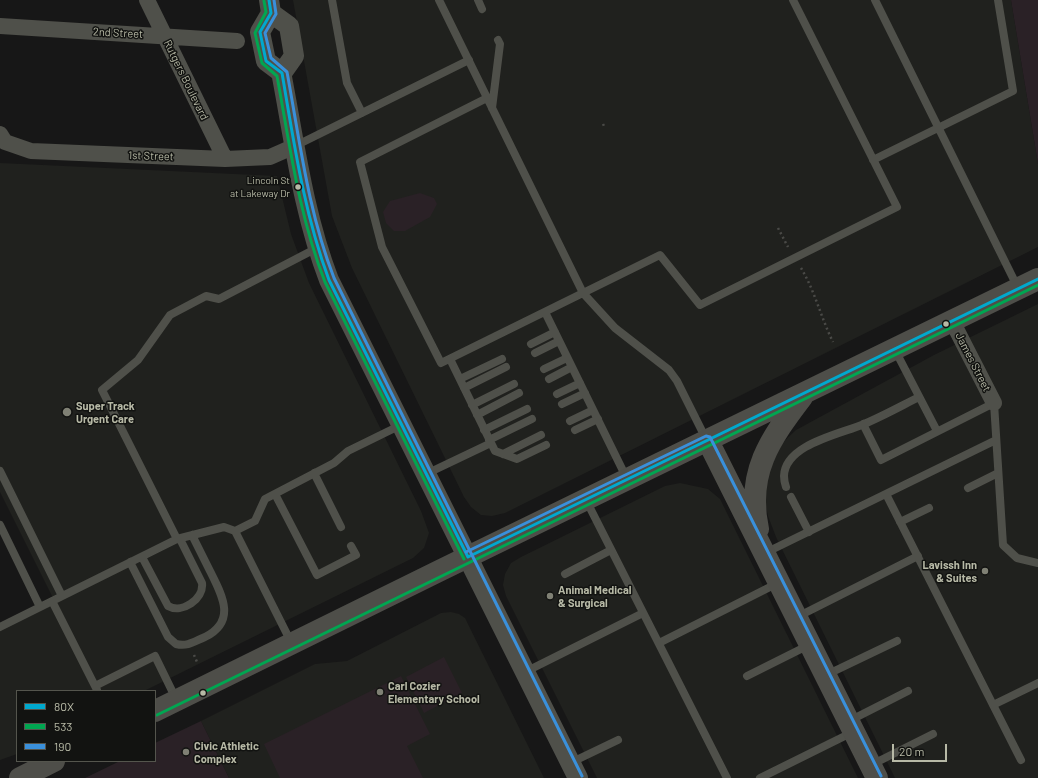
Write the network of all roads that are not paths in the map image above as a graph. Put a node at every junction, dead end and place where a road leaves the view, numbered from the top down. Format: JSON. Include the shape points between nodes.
{"nodes":[{"id":1,"x":147,"y":0,"type":"edge"},
{"id":2,"x":332,"y":0,"type":"edge"},
{"id":3,"x":439,"y":0,"type":"edge"},
{"id":4,"x":478,"y":0,"type":"edge"},
{"id":5,"x":793,"y":0,"type":"edge"},
{"id":6,"x":875,"y":0,"type":"edge"},
{"id":7,"x":998,"y":0,"type":"edge"},
{"id":8,"x":270,"y":7,"type":"edge"},
{"id":9,"x":482,"y":9,"type":"dead end"},
{"id":10,"x":0,"y":26,"type":"edge"},
{"id":11,"x":165,"y":36,"type":"junction"},
{"id":12,"x":498,"y":40,"type":"dead end"},
{"id":13,"x":237,"y":41,"type":"dead end"},
{"id":14,"x":469,"y":60,"type":"junction"},
{"id":15,"x":282,"y":73,"type":"junction"},
{"id":16,"x":487,"y":98,"type":"junction"},
{"id":17,"x":492,"y":108,"type":"junction"},
{"id":18,"x":362,"y":113,"type":"junction"},
{"id":19,"x":939,"y":128,"type":"junction"},
{"id":20,"x":3,"y":138,"type":"edge"},
{"id":21,"x":295,"y":146,"type":"junction"},
{"id":22,"x":225,"y":159,"type":"junction"},
{"id":23,"x":874,"y":160,"type":"junction"},
{"id":24,"x":317,"y":248,"type":"junction"},
{"id":25,"x":1038,"y":280,"type":"edge"},
{"id":26,"x":1019,"y":289,"type":"junction"},
{"id":27,"x":583,"y":293,"type":"junction"},
{"id":28,"x":545,"y":312,"type":"junction"},
{"id":29,"x":952,"y":322,"type":"junction"},
{"id":30,"x":555,"y":332,"type":"junction"},
{"id":31,"x":559,"y":341,"type":"junction"},
{"id":32,"x":531,"y":344,"type":"dead end"},
{"id":33,"x":895,"y":350,"type":"junction"},
{"id":34,"x":535,"y":353,"type":"dead end"},
{"id":35,"x":567,"y":358,"type":"junction"},
{"id":36,"x":450,"y":359,"type":"junction"},
{"id":37,"x":502,"y":359,"type":"dead end"},
{"id":38,"x":506,"y":367,"type":"dead end"},
{"id":39,"x":572,"y":367,"type":"junction"},
{"id":40,"x":544,"y":369,"type":"dead end"},
{"id":41,"x":460,"y":379,"type":"junction"},
{"id":42,"x":549,"y":379,"type":"dead end"},
{"id":43,"x":580,"y":383,"type":"junction"},
{"id":44,"x":514,"y":384,"type":"dead end"},
{"id":45,"x":464,"y":388,"type":"junction"},
{"id":46,"x":519,"y":393,"type":"dead end"},
{"id":47,"x":585,"y":393,"type":"junction"},
{"id":48,"x":557,"y":394,"type":"dead end"},
{"id":49,"x":805,"y":394,"type":"junction"},
{"id":50,"x":919,"y":396,"type":"junction"},
{"id":51,"x":994,"y":403,"type":"junction"},
{"id":52,"x":562,"y":404,"type":"dead end"},
{"id":53,"x":472,"y":405,"type":"junction"},
{"id":54,"x":527,"y":409,"type":"dead end"},
{"id":55,"x":593,"y":410,"type":"junction"},
{"id":56,"x":477,"y":415,"type":"junction"},
{"id":57,"x":532,"y":419,"type":"dead end"},
{"id":58,"x":598,"y":419,"type":"junction"},
{"id":59,"x":570,"y":421,"type":"dead end"},
{"id":60,"x":401,"y":424,"type":"junction"},
{"id":61,"x":863,"y":424,"type":"junction"},
{"id":62,"x":484,"y":430,"type":"junction"},
{"id":63,"x":575,"y":430,"type":"dead end"},
{"id":64,"x":937,"y":432,"type":"junction"},
{"id":65,"x":541,"y":435,"type":"dead end"},
{"id":66,"x":996,"y":440,"type":"junction"},
{"id":67,"x":708,"y":441,"type":"junction"},
{"id":68,"x":490,"y":442,"type":"junction"},
{"id":69,"x":546,"y":445,"type":"dead end"},
{"id":70,"x":503,"y":454,"type":"junction"},
{"id":71,"x":0,"y":471,"type":"edge"},
{"id":72,"x":314,"y":473,"type":"junction"},
{"id":73,"x":998,"y":473,"type":"junction"},
{"id":74,"x":426,"y":474,"type":"junction"},
{"id":75,"x":628,"y":480,"type":"junction"},
{"id":76,"x":786,"y":488,"type":"dead end"},
{"id":77,"x":968,"y":488,"type":"dead end"},
{"id":78,"x":275,"y":494,"type":"junction"},
{"id":79,"x":886,"y":494,"type":"junction"},
{"id":80,"x":791,"y":497,"type":"dead end"},
{"id":81,"x":586,"y":500,"type":"junction"},
{"id":82,"x":929,"y":508,"type":"dead end"},
{"id":83,"x":900,"y":522,"type":"junction"},
{"id":84,"x":0,"y":525,"type":"edge"},
{"id":85,"x":342,"y":527,"type":"dead end"},
{"id":86,"x":235,"y":531,"type":"junction"},
{"id":87,"x":809,"y":532,"type":"junction"},
{"id":88,"x":192,"y":535,"type":"junction"},
{"id":89,"x":179,"y":539,"type":"junction"},
{"id":90,"x":351,"y":546,"type":"dead end"},
{"id":91,"x":612,"y":550,"type":"junction"},
{"id":92,"x":763,"y":552,"type":"junction"},
{"id":93,"x":918,"y":556,"type":"junction"},
{"id":94,"x":142,"y":557,"type":"junction"},
{"id":95,"x":468,"y":557,"type":"junction"},
{"id":96,"x":130,"y":562,"type":"junction"},
{"id":97,"x":1038,"y":563,"type":"edge"},
{"id":98,"x":565,"y":574,"type":"dead end"},
{"id":99,"x":779,"y":583,"type":"junction"},
{"id":100,"x":62,"y":596,"type":"junction"},
{"id":101,"x":52,"y":601,"type":"junction"},
{"id":102,"x":40,"y":607,"type":"junction"},
{"id":103,"x":644,"y":613,"type":"junction"},
{"id":104,"x":796,"y":617,"type":"junction"},
{"id":105,"x":0,"y":627,"type":"edge"},
{"id":106,"x":897,"y":641,"type":"dead end"},
{"id":107,"x":659,"y":643,"type":"junction"},
{"id":108,"x":292,"y":644,"type":"junction"},
{"id":109,"x":810,"y":645,"type":"junction"},
{"id":110,"x":525,"y":672,"type":"junction"},
{"id":111,"x":747,"y":676,"type":"dead end"},
{"id":112,"x":826,"y":676,"type":"junction"},
{"id":113,"x":1038,"y":683,"type":"edge"},
{"id":114,"x":96,"y":689,"type":"edge"},
{"id":115,"x":908,"y":691,"type":"dead end"},
{"id":116,"x":177,"y":700,"type":"junction"},
{"id":117,"x":993,"y":705,"type":"junction"},
{"id":118,"x":156,"y":710,"type":"edge"},
{"id":119,"x":851,"y":726,"type":"junction"},
{"id":120,"x":933,"y":734,"type":"dead end"},
{"id":121,"x":618,"y":740,"type":"dead end"},
{"id":122,"x":1021,"y":760,"type":"dead end"},
{"id":123,"x":52,"y":762,"type":"edge"},
{"id":124,"x":574,"y":770,"type":"edge"},
{"id":125,"x":874,"y":772,"type":"edge"},
{"id":126,"x":20,"y":778,"type":"edge"},
{"id":127,"x":727,"y":778,"type":"edge"},
{"id":128,"x":760,"y":778,"type":"edge"}],
"edges":[{"from":1,"to":11,"type":"street","name":"Rutgers Boulevard"},
{"from":2,"to":18,"type":"lane","via":[[347,83]]},
{"from":3,"to":14,"type":"lane"},
{"from":4,"to":9,"type":"lane"},
{"from":5,"to":23,"type":"lane"},
{"from":6,"to":19,"type":"lane"},
{"from":7,"to":19,"type":"lane","via":[[1013,91]]},
{"from":8,"to":15,"type":"street","via":[[260,32],[266,61]]},
{"from":8,"to":15,"type":"street","via":[[288,26],[294,56]]},
{"from":10,"to":11,"type":"street","name":"2nd Street"},
{"from":11,"to":13,"type":"street","name":"2nd Street"},
{"from":11,"to":22,"type":"street","name":"Rutgers Boulevard"},
{"from":12,"to":17,"type":"lane","via":[[500,44]]},
{"from":14,"to":16,"type":"lane"},
{"from":14,"to":18,"type":"lane"},
{"from":15,"to":21,"type":"street"},
{"from":16,"to":17,"type":"lane"},
{"from":16,"to":36,"type":"lane","via":[[360,162],[382,247],[441,363]]},
{"from":17,"to":27,"type":"lane"},
{"from":18,"to":21,"type":"lane"},
{"from":19,"to":23,"type":"lane"},
{"from":19,"to":26,"type":"lane"},
{"from":20,"to":22,"type":"street","name":"1st Street","via":[[31,151]]},
{"from":21,"to":22,"type":"street","name":"1st Street","via":[[270,157]]},
{"from":21,"to":24,"type":"street","via":[[305,204]]},
{"from":23,"to":27,"type":"lane","via":[[897,207],[700,305],[660,254]]},
{"from":24,"to":60,"type":"street","via":[[330,280]]},
{"from":24,"to":89,"type":"lane","via":[[219,299],[206,296],[170,315],[138,360],[102,390]]},
{"from":25,"to":26,"type":"main road"},
{"from":26,"to":29,"type":"main road"},
{"from":27,"to":28,"type":"lane"},
{"from":27,"to":67,"type":"lane","via":[[615,328],[668,370],[680,386]]},
{"from":28,"to":30,"type":"lane"},
{"from":28,"to":36,"type":"lane"},
{"from":29,"to":33,"type":"main road"},
{"from":29,"to":51,"type":"street","name":"James Street"},
{"from":30,"to":31,"type":"lane"},
{"from":30,"to":32,"type":"lane"},
{"from":31,"to":34,"type":"lane"},
{"from":31,"to":35,"type":"lane"},
{"from":33,"to":49,"type":"main road"},
{"from":33,"to":50,"type":"lane"},
{"from":35,"to":39,"type":"lane"},
{"from":35,"to":40,"type":"lane"},
{"from":36,"to":41,"type":"lane"},
{"from":37,"to":41,"type":"lane"},
{"from":38,"to":45,"type":"lane"},
{"from":39,"to":42,"type":"lane"},
{"from":39,"to":43,"type":"lane"},
{"from":41,"to":45,"type":"lane"},
{"from":43,"to":47,"type":"lane"},
{"from":43,"to":48,"type":"lane"},
{"from":44,"to":53,"type":"lane"},
{"from":45,"to":53,"type":"lane"},
{"from":46,"to":56,"type":"lane"},
{"from":47,"to":52,"type":"lane"},
{"from":47,"to":55,"type":"lane"},
{"from":49,"to":67,"type":"main road"},
{"from":49,"to":92,"type":"main road","via":[[768,446],[756,481],[756,522]]},
{"from":50,"to":61,"type":"lane"},
{"from":50,"to":64,"type":"lane"},
{"from":51,"to":64,"type":"lane"},
{"from":51,"to":66,"type":"lane"},
{"from":53,"to":56,"type":"lane"},
{"from":54,"to":62,"type":"lane"},
{"from":55,"to":58,"type":"lane"},
{"from":55,"to":59,"type":"lane"},
{"from":56,"to":62,"type":"lane"},
{"from":57,"to":68,"type":"lane"},
{"from":58,"to":63,"type":"lane"},
{"from":58,"to":75,"type":"lane"},
{"from":60,"to":72,"type":"lane","via":[[348,451],[334,464]]},
{"from":60,"to":74,"type":"street"},
{"from":61,"to":64,"type":"lane","via":[[881,460]]},
{"from":61,"to":76,"type":"lane","via":[[838,432],[791,457],[784,476]]},
{"from":62,"to":68,"type":"lane"},
{"from":65,"to":70,"type":"lane"},
{"from":66,"to":73,"type":"lane"},
{"from":66,"to":79,"type":"lane"},
{"from":67,"to":75,"type":"main road"},
{"from":67,"to":92,"type":"main road"},
{"from":68,"to":70,"type":"lane","via":[[495,451]]},
{"from":68,"to":74,"type":"lane"},
{"from":69,"to":70,"type":"lane","via":[[517,459]]},
{"from":71,"to":100,"type":"lane"},
{"from":72,"to":78,"type":"lane"},
{"from":72,"to":85,"type":"lane"},
{"from":73,"to":77,"type":"lane"},
{"from":73,"to":97,"type":"lane","via":[[1003,545],[1017,558]]},
{"from":74,"to":95,"type":"street"},
{"from":75,"to":81,"type":"main road"},
{"from":78,"to":86,"type":"lane","via":[[265,499],[254,521]]},
{"from":78,"to":90,"type":"lane","via":[[317,574],[356,555]]},
{"from":79,"to":83,"type":"lane"},
{"from":79,"to":87,"type":"lane"},
{"from":80,"to":87,"type":"lane"},
{"from":81,"to":91,"type":"lane"},
{"from":81,"to":95,"type":"main road"},
{"from":82,"to":83,"type":"lane"},
{"from":83,"to":93,"type":"lane"},
{"from":84,"to":102,"type":"lane"},
{"from":86,"to":88,"type":"lane","via":[[224,527]]},
{"from":86,"to":108,"type":"lane"},
{"from":87,"to":92,"type":"lane"},
{"from":88,"to":89,"type":"lane"},
{"from":88,"to":96,"type":"lane","via":[[220,591],[224,615],[221,625],[215,632],[189,645],[176,644],[168,637]]},
{"from":89,"to":94,"type":"lane"},
{"from":89,"to":94,"type":"lane","via":[[202,583],[203,590],[198,600],[181,608],[173,609],[168,606]]},
{"from":91,"to":98,"type":"lane"},
{"from":91,"to":103,"type":"lane"},
{"from":92,"to":99,"type":"main road"},
{"from":93,"to":104,"type":"lane"},
{"from":93,"to":117,"type":"lane"},
{"from":94,"to":96,"type":"lane"},
{"from":95,"to":108,"type":"main road"},
{"from":95,"to":110,"type":"street"},
{"from":96,"to":100,"type":"lane"},
{"from":99,"to":104,"type":"main road"},
{"from":99,"to":107,"type":"lane"},
{"from":100,"to":101,"type":"lane"},
{"from":101,"to":102,"type":"lane"},
{"from":101,"to":114,"type":"lane"},
{"from":102,"to":105,"type":"lane"},
{"from":103,"to":107,"type":"lane"},
{"from":103,"to":110,"type":"lane"},
{"from":104,"to":109,"type":"main road"},
{"from":106,"to":112,"type":"lane"},
{"from":107,"to":127,"type":"lane"},
{"from":108,"to":116,"type":"main road"},
{"from":109,"to":111,"type":"lane"},
{"from":109,"to":112,"type":"main road"},
{"from":110,"to":124,"type":"street"},
{"from":112,"to":119,"type":"main road"},
{"from":113,"to":117,"type":"lane"},
{"from":114,"to":116,"type":"lane","via":[[155,656]]},
{"from":115,"to":119,"type":"lane"},
{"from":116,"to":118,"type":"main road"},
{"from":117,"to":122,"type":"lane"},
{"from":119,"to":125,"type":"main road"},
{"from":119,"to":128,"type":"lane"},
{"from":120,"to":125,"type":"lane"},
{"from":121,"to":124,"type":"lane"},
{"from":123,"to":126,"type":"main road"}]}
